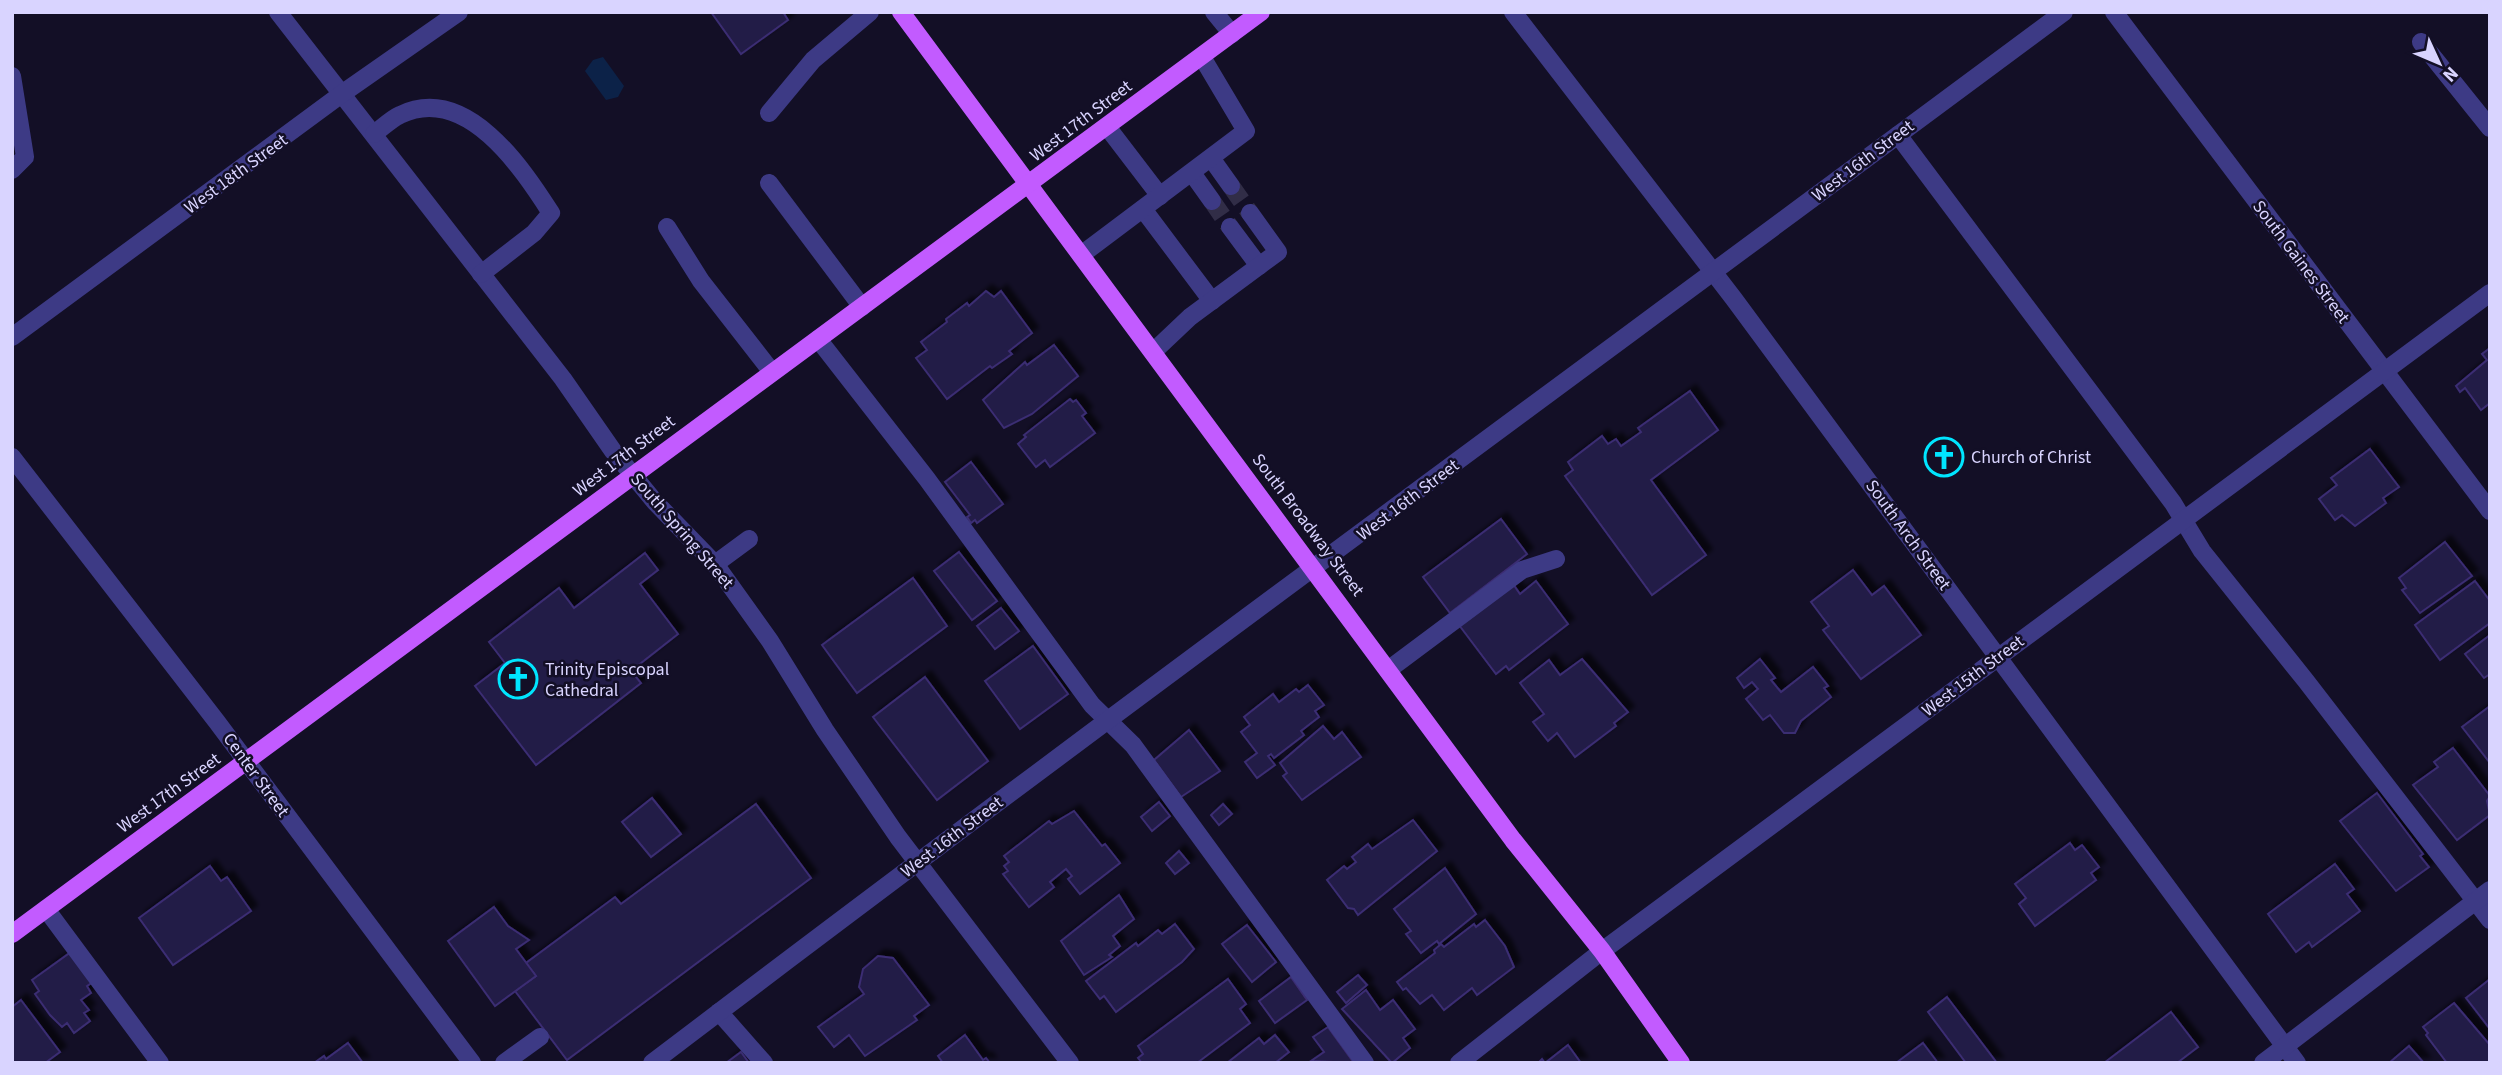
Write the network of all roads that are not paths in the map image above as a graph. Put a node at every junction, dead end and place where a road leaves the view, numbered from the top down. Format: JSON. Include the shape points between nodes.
{"nodes":[{"id":1,"x":278,"y":12,"type":"edge"},
{"id":2,"x":459,"y":12,"type":"edge"},
{"id":3,"x":870,"y":12,"type":"edge"},
{"id":4,"x":901,"y":12,"type":"edge"},
{"id":5,"x":1214,"y":12,"type":"edge"},
{"id":6,"x":1261,"y":12,"type":"edge"},
{"id":7,"x":1513,"y":12,"type":"edge"},
{"id":8,"x":2064,"y":12,"type":"edge"},
{"id":9,"x":2114,"y":12,"type":"edge"},
{"id":10,"x":1231,"y":34,"type":"junction"},
{"id":11,"x":2421,"y":43,"type":"dead end"},
{"id":12,"x":1202,"y":57,"type":"junction"},
{"id":13,"x":12,"y":76,"type":"edge"},
{"id":14,"x":343,"y":93,"type":"junction"},
{"id":15,"x":769,"y":113,"type":"dead end"},
{"id":16,"x":1108,"y":128,"type":"junction"},
{"id":17,"x":2490,"y":128,"type":"edge"},
{"id":18,"x":374,"y":134,"type":"junction"},
{"id":19,"x":1898,"y":135,"type":"junction"},
{"id":20,"x":1211,"y":158,"type":"junction"},
{"id":21,"x":12,"y":170,"type":"edge"},
{"id":22,"x":1192,"y":173,"type":"junction"},
{"id":23,"x":769,"y":183,"type":"dead end"},
{"id":24,"x":1029,"y":186,"type":"junction"},
{"id":25,"x":1231,"y":186,"type":"tunnel mouth"},
{"id":26,"x":1160,"y":196,"type":"junction"},
{"id":27,"x":1212,"y":201,"type":"tunnel mouth"},
{"id":28,"x":1143,"y":209,"type":"junction"},
{"id":29,"x":1250,"y":213,"type":"tunnel mouth"},
{"id":30,"x":667,"y":227,"type":"dead end"},
{"id":31,"x":1230,"y":227,"type":"tunnel mouth"},
{"id":32,"x":1081,"y":255,"type":"junction"},
{"id":33,"x":1259,"y":266,"type":"junction"},
{"id":34,"x":1713,"y":272,"type":"junction"},
{"id":35,"x":481,"y":274,"type":"junction"},
{"id":36,"x":2490,"y":293,"type":"edge"},
{"id":37,"x":1212,"y":300,"type":"junction"},
{"id":38,"x":862,"y":307,"type":"junction"},
{"id":39,"x":12,"y":337,"type":"edge"},
{"id":40,"x":818,"y":339,"type":"junction"},
{"id":41,"x":1153,"y":352,"type":"junction"},
{"id":42,"x":772,"y":372,"type":"junction"},
{"id":43,"x":2384,"y":372,"type":"junction"},
{"id":44,"x":12,"y":457,"type":"edge"},
{"id":45,"x":635,"y":475,"type":"junction"},
{"id":46,"x":2490,"y":511,"type":"edge"},
{"id":47,"x":2182,"y":521,"type":"junction"},
{"id":48,"x":749,"y":539,"type":"dead end"},
{"id":49,"x":1556,"y":559,"type":"dead end"},
{"id":50,"x":715,"y":564,"type":"junction"},
{"id":51,"x":1314,"y":569,"type":"junction"},
{"id":52,"x":1997,"y":658,"type":"junction"},
{"id":53,"x":1388,"y":670,"type":"junction"},
{"id":54,"x":1106,"y":719,"type":"junction"},
{"id":55,"x":247,"y":762,"type":"junction"},
{"id":56,"x":918,"y":864,"type":"junction"},
{"id":57,"x":2482,"y":896,"type":"edge"},
{"id":58,"x":46,"y":909,"type":"junction"},
{"id":59,"x":2490,"y":920,"type":"edge"},
{"id":60,"x":12,"y":934,"type":"edge"},
{"id":61,"x":1602,"y":951,"type":"junction"},
{"id":62,"x":719,"y":1012,"type":"junction"},
{"id":63,"x":540,"y":1037,"type":"dead end"},
{"id":64,"x":2286,"y":1046,"type":"junction"},
{"id":65,"x":160,"y":1063,"type":"edge"},
{"id":66,"x":472,"y":1063,"type":"edge"},
{"id":67,"x":504,"y":1063,"type":"edge"},
{"id":68,"x":652,"y":1063,"type":"edge"},
{"id":69,"x":764,"y":1063,"type":"edge"},
{"id":70,"x":1070,"y":1063,"type":"edge"},
{"id":71,"x":1364,"y":1063,"type":"edge"},
{"id":72,"x":1459,"y":1063,"type":"edge"},
{"id":73,"x":1681,"y":1063,"type":"edge"},
{"id":74,"x":2263,"y":1063,"type":"edge"},
{"id":75,"x":2297,"y":1063,"type":"edge"}],
"edges":[{"from":1,"to":14,"type":"street","name":"South Spring Street"},
{"from":2,"to":14,"type":"street","name":"West 18th Street"},
{"from":3,"to":15,"type":"street","via":[[813,60]]},
{"from":4,"to":24,"type":"main road","name":"South Broadway Street"},
{"from":5,"to":10,"type":"street"},
{"from":6,"to":10,"type":"main road","name":"West 17th Street"},
{"from":7,"to":34,"type":"street","name":"South Arch Street"},
{"from":8,"to":19,"type":"street","name":"West 16th Street"},
{"from":9,"to":43,"type":"street","name":"South Gaines Street"},
{"from":10,"to":12,"type":"main road","name":"West 17th Street"},
{"from":11,"to":17,"type":"street"},
{"from":12,"to":16,"type":"main road","name":"West 17th Street"},
{"from":12,"to":20,"type":"street","via":[[1246,131]]},
{"from":13,"to":21,"type":"street","via":[[25,157]]},
{"from":14,"to":18,"type":"street","name":"South Spring Street"},
{"from":14,"to":39,"type":"street","name":"West 18th Street"},
{"from":16,"to":24,"type":"main road","name":"West 17th Street"},
{"from":16,"to":26,"type":"street"},
{"from":18,"to":35,"type":"street","name":"South Spring Street"},
{"from":18,"to":35,"type":"street","via":[[402,114],[433,109],[476,121],[530,181],[551,213],[534,233]]},
{"from":19,"to":34,"type":"street","name":"West 16th Street"},
{"from":19,"to":47,"type":"street"},
{"from":20,"to":22,"type":"street"},
{"from":20,"to":25,"type":"street"},
{"from":22,"to":26,"type":"street"},
{"from":22,"to":27,"type":"street"},
{"from":23,"to":38,"type":"street"},
{"from":24,"to":32,"type":"main road","name":"South Broadway Street"},
{"from":24,"to":38,"type":"main road","name":"West 17th Street"},
{"from":26,"to":28,"type":"street"},
{"from":28,"to":32,"type":"street"},
{"from":28,"to":37,"type":"street"},
{"from":29,"to":33,"type":"street","via":[[1278,252]]},
{"from":30,"to":42,"type":"street","via":[[701,281]]},
{"from":31,"to":33,"type":"street"},
{"from":32,"to":41,"type":"main road","name":"South Broadway Street"},
{"from":33,"to":37,"type":"street"},
{"from":34,"to":51,"type":"street","name":"West 16th Street"},
{"from":34,"to":52,"type":"street","name":"South Arch Street"},
{"from":35,"to":45,"type":"street","name":"South Spring Street"},
{"from":36,"to":43,"type":"street","name":"West 15th Street"},
{"from":37,"to":41,"type":"street"},
{"from":38,"to":40,"type":"main road","name":"West 17th Street"},
{"from":40,"to":42,"type":"main road","name":"West 17th Street"},
{"from":40,"to":54,"type":"street"},
{"from":41,"to":51,"type":"main road","name":"South Broadway Street"},
{"from":42,"to":45,"type":"main road","name":"West 17th Street"},
{"from":43,"to":46,"type":"street","name":"South Gaines Street"},
{"from":43,"to":47,"type":"street","name":"West 15th Street"},
{"from":44,"to":55,"type":"street","name":"Center Street"},
{"from":45,"to":50,"type":"street","name":"South Spring Street"},
{"from":45,"to":55,"type":"main road","name":"West 17th Street"},
{"from":47,"to":52,"type":"street","name":"West 15th Street"},
{"from":47,"to":57,"type":"street"},
{"from":48,"to":50,"type":"street"},
{"from":49,"to":53,"type":"street","via":[[1522,570]]},
{"from":50,"to":56,"type":"street","name":"South Spring Street"},
{"from":51,"to":53,"type":"main road","name":"South Broadway Street"},
{"from":51,"to":54,"type":"street","name":"West 16th Street"},
{"from":52,"to":61,"type":"street","name":"West 15th Street"},
{"from":52,"to":64,"type":"street","name":"South Arch Street"},
{"from":53,"to":61,"type":"main road","name":"South Broadway Street","via":[[1513,840]]},
{"from":54,"to":56,"type":"street","name":"West 16th Street"},
{"from":54,"to":71,"type":"street","via":[[1133,745]]},
{"from":55,"to":58,"type":"main road","name":"West 17th Street"},
{"from":55,"to":66,"type":"street","name":"Center Street"},
{"from":56,"to":62,"type":"street","name":"West 16th Street"},
{"from":56,"to":70,"type":"street","name":"South Spring Street"},
{"from":57,"to":59,"type":"street"},
{"from":57,"to":64,"type":"street"},
{"from":58,"to":60,"type":"main road","name":"West 17th Street"},
{"from":58,"to":65,"type":"street"},
{"from":61,"to":72,"type":"street","name":"West 15th Street"},
{"from":61,"to":73,"type":"main road","name":"South Broadway Street"},
{"from":62,"to":68,"type":"street","name":"West 16th Street"},
{"from":62,"to":69,"type":"street"},
{"from":63,"to":67,"type":"street"},
{"from":64,"to":74,"type":"street"},
{"from":64,"to":75,"type":"street","name":"South Arch Street"}]}
